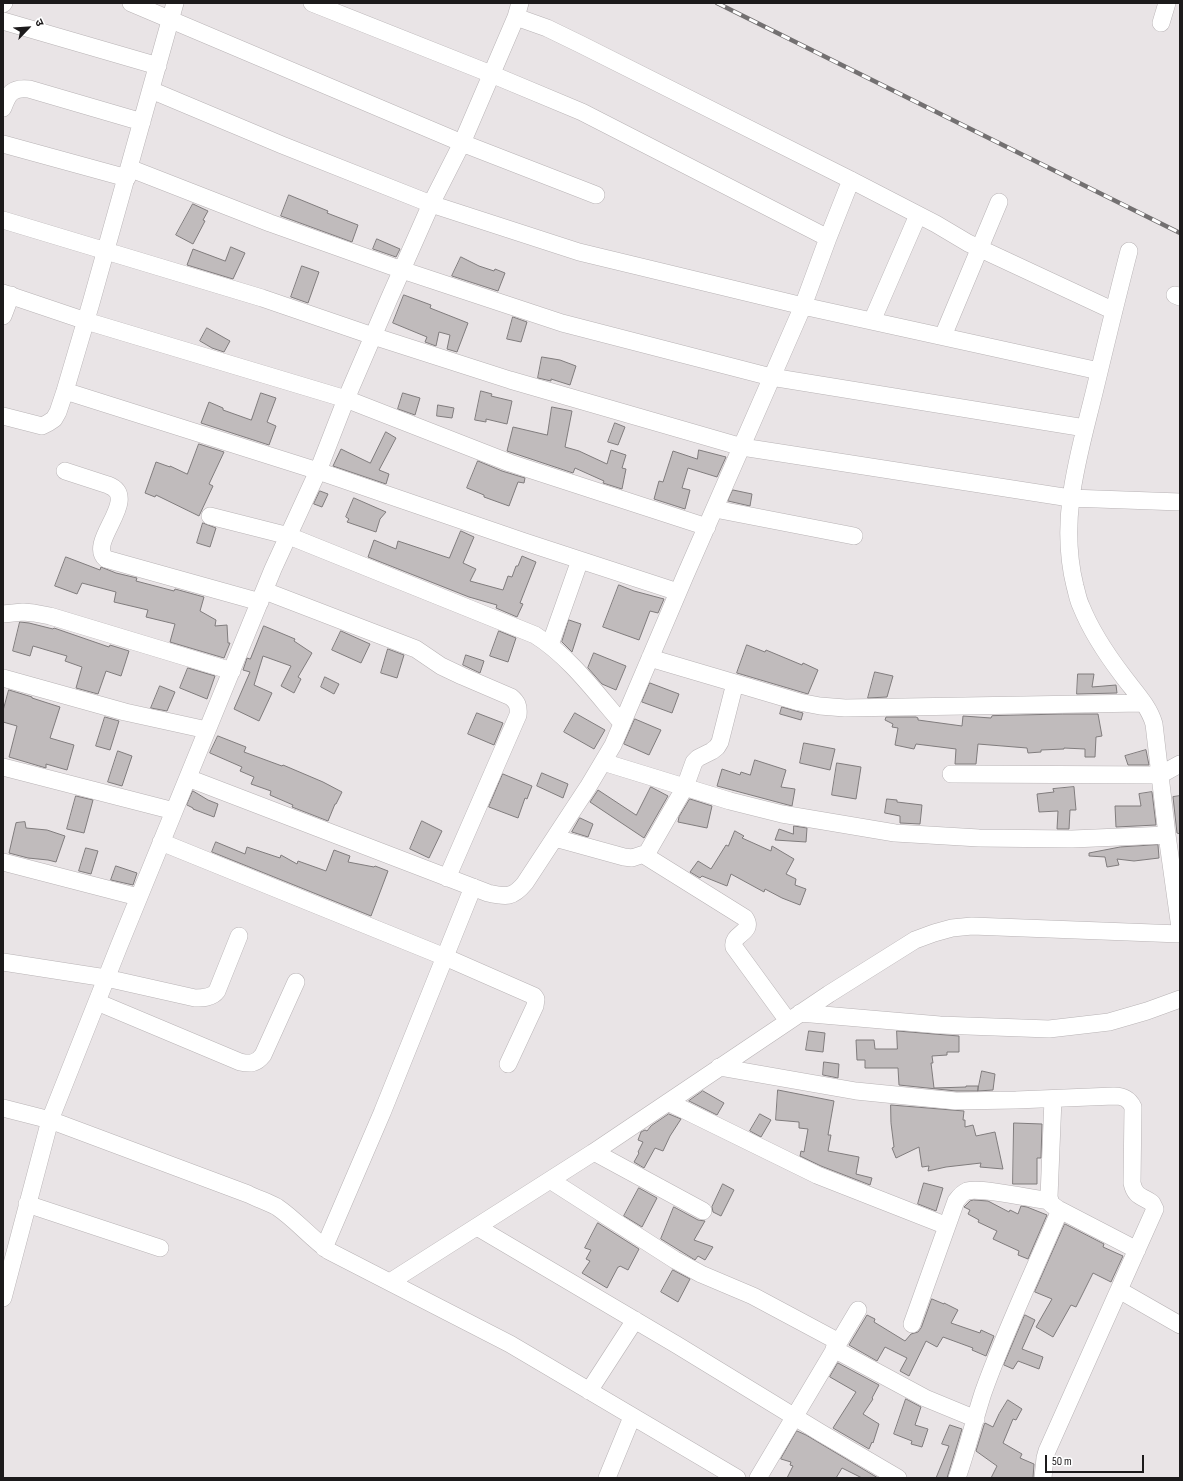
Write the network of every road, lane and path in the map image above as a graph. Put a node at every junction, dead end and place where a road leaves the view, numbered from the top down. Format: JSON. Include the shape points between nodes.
{"nodes":[{"id":1,"x":131,"y":3,"type":"edge"},
{"id":2,"x":175,"y":3,"type":"edge"},
{"id":3,"x":312,"y":3,"type":"edge"},
{"id":4,"x":1167,"y":3,"type":"edge"},
{"id":5,"x":518,"y":10,"type":"edge"},
{"id":6,"x":170,"y":20,"type":"junction"},
{"id":7,"x":3,"y":21,"type":"edge"},
{"id":8,"x":1161,"y":24,"type":"dead end"},
{"id":9,"x":158,"y":66,"type":"junction"},
{"id":10,"x":491,"y":74,"type":"junction"},
{"id":11,"x":151,"y":90,"type":"junction"},
{"id":12,"x":3,"y":108,"type":"edge"},
{"id":13,"x":142,"y":122,"type":"junction"},
{"id":14,"x":462,"y":143,"type":"junction"},
{"id":15,"x":3,"y":144,"type":"edge"},
{"id":16,"x":128,"y":173,"type":"junction"},
{"id":17,"x":851,"y":180,"type":"junction"},
{"id":18,"x":596,"y":195,"type":"dead end"},
{"id":19,"x":999,"y":202,"type":"dead end"},
{"id":20,"x":431,"y":204,"type":"junction"},
{"id":21,"x":918,"y":215,"type":"junction"},
{"id":22,"x":3,"y":220,"type":"edge"},
{"id":23,"x":828,"y":238,"type":"junction"},
{"id":24,"x":980,"y":248,"type":"junction"},
{"id":25,"x":106,"y":251,"type":"junction"},
{"id":26,"x":1129,"y":251,"type":"dead end"},
{"id":27,"x":402,"y":270,"type":"junction"},
{"id":28,"x":7,"y":294,"type":"edge"},
{"id":29,"x":803,"y":306,"type":"junction"},
{"id":30,"x":1114,"y":311,"type":"junction"},
{"id":31,"x":3,"y":316,"type":"edge"},
{"id":32,"x":86,"y":321,"type":"junction"},
{"id":33,"x":872,"y":321,"type":"junction"},
{"id":34,"x":373,"y":336,"type":"junction"},
{"id":35,"x":943,"y":336,"type":"junction"},
{"id":36,"x":1099,"y":371,"type":"junction"},
{"id":37,"x":771,"y":377,"type":"junction"},
{"id":38,"x":66,"y":391,"type":"junction"},
{"id":39,"x":346,"y":399,"type":"junction"},
{"id":40,"x":3,"y":416,"type":"edge"},
{"id":41,"x":1085,"y":428,"type":"junction"},
{"id":42,"x":742,"y":447,"type":"junction"},
{"id":43,"x":65,"y":471,"type":"dead end"},
{"id":44,"x":318,"y":471,"type":"junction"},
{"id":45,"x":1070,"y":498,"type":"junction"},
{"id":46,"x":1180,"y":502,"type":"edge"},
{"id":47,"x":715,"y":509,"type":"junction"},
{"id":48,"x":210,"y":516,"type":"dead end"},
{"id":49,"x":707,"y":527,"type":"junction"},
{"id":50,"x":289,"y":536,"type":"junction"},
{"id":51,"x":854,"y":536,"type":"dead end"},
{"id":52,"x":580,"y":560,"type":"junction"},
{"id":53,"x":678,"y":592,"type":"junction"},
{"id":54,"x":262,"y":596,"type":"junction"},
{"id":55,"x":3,"y":614,"type":"edge"},
{"id":56,"x":550,"y":645,"type":"junction"},
{"id":57,"x":650,"y":658,"type":"junction"},
{"id":58,"x":232,"y":671,"type":"junction"},
{"id":59,"x":3,"y":678,"type":"edge"},
{"id":60,"x":735,"y":683,"type":"junction"},
{"id":61,"x":1143,"y":703,"type":"junction"},
{"id":62,"x":622,"y":723,"type":"junction"},
{"id":63,"x":207,"y":730,"type":"junction"},
{"id":64,"x":603,"y":762,"type":"junction"},
{"id":65,"x":1180,"y":764,"type":"edge"},
{"id":66,"x":3,"y":767,"type":"edge"},
{"id":67,"x":951,"y":774,"type":"dead end"},
{"id":68,"x":1160,"y":775,"type":"junction"},
{"id":69,"x":188,"y":778,"type":"junction"},
{"id":70,"x":685,"y":787,"type":"junction"},
{"id":71,"x":174,"y":812,"type":"junction"},
{"id":72,"x":555,"y":838,"type":"junction"},
{"id":73,"x":1172,"y":840,"type":"edge"},
{"id":74,"x":161,"y":842,"type":"junction"},
{"id":75,"x":644,"y":855,"type":"junction"},
{"id":76,"x":3,"y":862,"type":"edge"},
{"id":77,"x":447,"y":878,"type":"junction"},
{"id":78,"x":473,"y":888,"type":"junction"},
{"id":79,"x":138,"y":897,"type":"junction"},
{"id":80,"x":1180,"y":928,"type":"edge"},
{"id":81,"x":239,"y":936,"type":"dead end"},
{"id":82,"x":445,"y":957,"type":"junction"},
{"id":83,"x":3,"y":962,"type":"edge"},
{"id":84,"x":106,"y":978,"type":"junction"},
{"id":85,"x":296,"y":982,"type":"dead end"},
{"id":86,"x":1180,"y":999,"type":"edge"},
{"id":87,"x":97,"y":1002,"type":"junction"},
{"id":88,"x":794,"y":1017,"type":"junction"},
{"id":89,"x":508,"y":1064,"type":"dead end"},
{"id":90,"x":719,"y":1067,"type":"junction"},
{"id":91,"x":1053,"y":1099,"type":"junction"},
{"id":92,"x":668,"y":1102,"type":"junction"},
{"id":93,"x":3,"y":1108,"type":"edge"},
{"id":94,"x":50,"y":1120,"type":"junction"},
{"id":95,"x":594,"y":1152,"type":"junction"},
{"id":96,"x":550,"y":1180,"type":"junction"},
{"id":97,"x":27,"y":1204,"type":"junction"},
{"id":98,"x":1055,"y":1206,"type":"junction"},
{"id":99,"x":703,"y":1211,"type":"dead end"},
{"id":100,"x":947,"y":1226,"type":"junction"},
{"id":101,"x":476,"y":1227,"type":"junction"},
{"id":102,"x":160,"y":1248,"type":"dead end"},
{"id":103,"x":324,"y":1248,"type":"junction"},
{"id":104,"x":1137,"y":1250,"type":"junction"},
{"id":105,"x":390,"y":1282,"type":"junction"},
{"id":106,"x":1119,"y":1290,"type":"junction"},
{"id":107,"x":3,"y":1298,"type":"edge"},
{"id":108,"x":858,"y":1310,"type":"dead end"},
{"id":109,"x":635,"y":1320,"type":"junction"},
{"id":110,"x":912,"y":1324,"type":"dead end"},
{"id":111,"x":1180,"y":1325,"type":"edge"},
{"id":112,"x":837,"y":1345,"type":"junction"},
{"id":113,"x":589,"y":1391,"type":"junction"},
{"id":114,"x":632,"y":1417,"type":"junction"},
{"id":115,"x":794,"y":1417,"type":"junction"},
{"id":116,"x":976,"y":1419,"type":"junction"},
{"id":117,"x":607,"y":1478,"type":"edge"},
{"id":118,"x":737,"y":1478,"type":"edge"},
{"id":119,"x":758,"y":1478,"type":"edge"},
{"id":120,"x":898,"y":1478,"type":"edge"},
{"id":121,"x":957,"y":1478,"type":"edge"},
{"id":122,"x":1043,"y":1478,"type":"edge"}],
"edges":[{"from":1,"to":6,"type":"street"},
{"from":2,"to":6,"type":"street"},
{"from":3,"to":10,"type":"street"},
{"from":4,"to":8,"type":"street"},
{"from":5,"to":10,"type":"street"},
{"from":5,"to":17,"type":"street","via":[[548,28]]},
{"from":6,"to":9,"type":"street"},
{"from":6,"to":14,"type":"street"},
{"from":7,"to":9,"type":"street"},
{"from":9,"to":11,"type":"street"},
{"from":10,"to":14,"type":"street"},
{"from":10,"to":23,"type":"street","via":[[582,112]]},
{"from":11,"to":13,"type":"street"},
{"from":11,"to":20,"type":"street"},
{"from":12,"to":13,"type":"street","via":[[11,93],[22,88]]},
{"from":13,"to":16,"type":"street"},
{"from":14,"to":18,"type":"street"},
{"from":14,"to":20,"type":"street"},
{"from":15,"to":16,"type":"street"},
{"from":16,"to":25,"type":"street"},
{"from":16,"to":27,"type":"street"},
{"from":17,"to":21,"type":"street"},
{"from":17,"to":23,"type":"street"},
{"from":19,"to":24,"type":"street"},
{"from":20,"to":27,"type":"street"},
{"from":20,"to":29,"type":"street","via":[[579,252]]},
{"from":21,"to":24,"type":"street"},
{"from":21,"to":33,"type":"street"},
{"from":22,"to":25,"type":"street"},
{"from":23,"to":29,"type":"street"},
{"from":24,"to":30,"type":"street"},
{"from":24,"to":35,"type":"street"},
{"from":25,"to":32,"type":"street"},
{"from":25,"to":34,"type":"street","via":[[262,298]]},
{"from":26,"to":30,"type":"street"},
{"from":27,"to":34,"type":"street"},
{"from":27,"to":37,"type":"street","via":[[562,324]]},
{"from":28,"to":31,"type":"street"},
{"from":28,"to":32,"type":"street"},
{"from":29,"to":33,"type":"street"},
{"from":29,"to":37,"type":"street"},
{"from":30,"to":36,"type":"street"},
{"from":32,"to":38,"type":"street"},
{"from":32,"to":39,"type":"street"},
{"from":33,"to":35,"type":"street"},
{"from":34,"to":39,"type":"street"},
{"from":34,"to":42,"type":"street","via":[[510,380]]},
{"from":35,"to":36,"type":"street"},
{"from":36,"to":41,"type":"street"},
{"from":37,"to":41,"type":"street"},
{"from":37,"to":42,"type":"street"},
{"from":38,"to":40,"type":"street","via":[[54,418],[42,426]]},
{"from":38,"to":44,"type":"street"},
{"from":39,"to":44,"type":"street"},
{"from":39,"to":49,"type":"street","via":[[510,464]]},
{"from":41,"to":45,"type":"street"},
{"from":42,"to":45,"type":"street"},
{"from":42,"to":47,"type":"street"},
{"from":43,"to":54,"type":"street","via":[[112,486],[117,491],[119,502],[102,546],[102,554],[106,559]]},
{"from":44,"to":50,"type":"street"},
{"from":44,"to":52,"type":"street"},
{"from":45,"to":46,"type":"street"},
{"from":45,"to":61,"type":"street","via":[[1070,557],[1080,605],[1092,630],[1115,666]]},
{"from":47,"to":49,"type":"street"},
{"from":47,"to":51,"type":"street"},
{"from":48,"to":50,"type":"street"},
{"from":49,"to":53,"type":"street"},
{"from":50,"to":54,"type":"street"},
{"from":50,"to":56,"type":"street","via":[[534,635]]},
{"from":52,"to":53,"type":"street"},
{"from":52,"to":56,"type":"street"},
{"from":53,"to":57,"type":"street"},
{"from":54,"to":58,"type":"street"},
{"from":54,"to":77,"type":"street","via":[[416,649],[441,666],[516,701],[518,714]]},
{"from":55,"to":58,"type":"street","via":[[23,612],[50,616]]},
{"from":56,"to":62,"type":"street","via":[[568,661]]},
{"from":57,"to":60,"type":"street"},
{"from":57,"to":62,"type":"street"},
{"from":58,"to":63,"type":"street"},
{"from":59,"to":63,"type":"street","via":[[125,712]]},
{"from":60,"to":61,"type":"street","via":[[799,702],[845,708]]},
{"from":60,"to":70,"type":"street","via":[[720,742],[712,752],[694,762]]},
{"from":61,"to":68,"type":"street","via":[[1154,724]]},
{"from":62,"to":64,"type":"street"},
{"from":63,"to":69,"type":"street"},
{"from":64,"to":70,"type":"street"},
{"from":64,"to":72,"type":"street"},
{"from":65,"to":68,"type":"street"},
{"from":66,"to":71,"type":"street"},
{"from":67,"to":68,"type":"street"},
{"from":68,"to":73,"type":"street"},
{"from":69,"to":71,"type":"street"},
{"from":69,"to":77,"type":"street"},
{"from":70,"to":73,"type":"street","via":[[782,814],[895,833],[987,838]]},
{"from":70,"to":75,"type":"street","via":[[650,849]]},
{"from":71,"to":74,"type":"street"},
{"from":72,"to":75,"type":"street","via":[[624,857]]},
{"from":72,"to":78,"type":"street","via":[[518,892],[502,897]]},
{"from":73,"to":80,"type":"street"},
{"from":74,"to":79,"type":"street"},
{"from":74,"to":82,"type":"street"},
{"from":75,"to":88,"type":"street","via":[[745,918],[747,928],[733,943],[734,948]]},
{"from":76,"to":79,"type":"street"},
{"from":77,"to":78,"type":"street"},
{"from":78,"to":82,"type":"street"},
{"from":79,"to":84,"type":"street"},
{"from":80,"to":88,"type":"street","via":[[952,928],[915,940]]},
{"from":81,"to":84,"type":"street","via":[[217,991],[210,996],[195,998]]},
{"from":82,"to":89,"type":"street","via":[[535,997],[536,1006]]},
{"from":82,"to":103,"type":"street"},
{"from":83,"to":84,"type":"street"},
{"from":84,"to":87,"type":"street"},
{"from":85,"to":87,"type":"street","via":[[263,1055],[259,1060],[249,1064]]},
{"from":86,"to":88,"type":"street","via":[[1109,1022],[1049,1029],[940,1026]]},
{"from":87,"to":94,"type":"street"},
{"from":88,"to":90,"type":"street"},
{"from":90,"to":91,"type":"street","via":[[856,1091],[948,1100]]},
{"from":90,"to":92,"type":"street"},
{"from":91,"to":98,"type":"street","via":[[1049,1196]]},
{"from":91,"to":104,"type":"street","via":[[1121,1096],[1130,1102],[1133,1108],[1133,1190],[1152,1203],[1155,1209]]},
{"from":92,"to":95,"type":"street"},
{"from":92,"to":100,"type":"street","via":[[817,1175]]},
{"from":93,"to":94,"type":"street"},
{"from":94,"to":97,"type":"street"},
{"from":94,"to":103,"type":"street","via":[[248,1194],[276,1207]]},
{"from":95,"to":96,"type":"street"},
{"from":95,"to":99,"type":"street"},
{"from":96,"to":101,"type":"street"},
{"from":96,"to":112,"type":"street","via":[[701,1274],[753,1296]]},
{"from":97,"to":102,"type":"street"},
{"from":97,"to":107,"type":"street"},
{"from":98,"to":100,"type":"street","via":[[979,1190],[966,1192],[956,1201]]},
{"from":98,"to":104,"type":"street"},
{"from":98,"to":116,"type":"street","via":[[983,1394]]},
{"from":100,"to":110,"type":"street"},
{"from":101,"to":105,"type":"street"},
{"from":101,"to":109,"type":"street"},
{"from":103,"to":105,"type":"street"},
{"from":104,"to":106,"type":"street"},
{"from":105,"to":113,"type":"street","via":[[510,1344]]},
{"from":106,"to":111,"type":"street"},
{"from":106,"to":122,"type":"street","via":[[1047,1451]]},
{"from":108,"to":112,"type":"street"},
{"from":109,"to":113,"type":"street"},
{"from":109,"to":115,"type":"street"},
{"from":112,"to":115,"type":"street"},
{"from":112,"to":116,"type":"street","via":[[925,1398]]},
{"from":113,"to":114,"type":"street"},
{"from":114,"to":117,"type":"street"},
{"from":114,"to":118,"type":"street"},
{"from":115,"to":119,"type":"street"},
{"from":115,"to":120,"type":"street"},
{"from":116,"to":121,"type":"street"}]}
